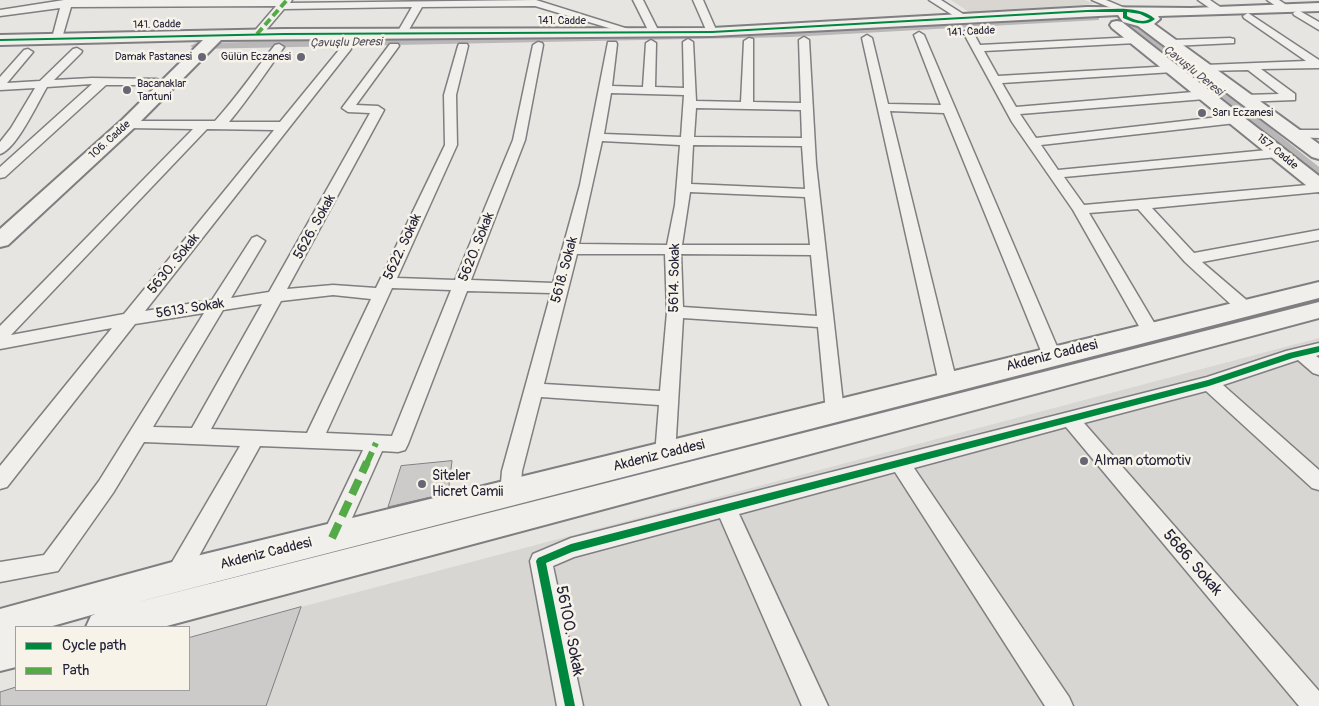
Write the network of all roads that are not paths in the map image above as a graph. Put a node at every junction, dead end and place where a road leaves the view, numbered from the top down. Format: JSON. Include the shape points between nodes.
{"nodes":[{"id":1,"x":572,"y":0,"type":"edge"},
{"id":2,"x":638,"y":0,"type":"edge"},
{"id":3,"x":698,"y":0,"type":"edge"},
{"id":4,"x":934,"y":0,"type":"edge"},
{"id":5,"x":1097,"y":0,"type":"edge"},
{"id":6,"x":1203,"y":0,"type":"edge"},
{"id":7,"x":1272,"y":0,"type":"edge"},
{"id":8,"x":531,"y":1,"type":"edge"},
{"id":9,"x":68,"y":2,"type":"edge"},
{"id":10,"x":284,"y":3,"type":"edge"},
{"id":11,"x":419,"y":3,"type":"edge"},
{"id":12,"x":1319,"y":7,"type":"edge"},
{"id":13,"x":1221,"y":11,"type":"junction"},
{"id":14,"x":1292,"y":11,"type":"junction"},
{"id":15,"x":1319,"y":12,"type":"edge"},
{"id":16,"x":0,"y":13,"type":"edge"},
{"id":17,"x":577,"y":16,"type":"junction"},
{"id":18,"x":1248,"y":16,"type":"junction"},
{"id":19,"x":1134,"y":17,"type":"junction"},
{"id":20,"x":967,"y":26,"type":"junction"},
{"id":21,"x":1319,"y":27,"type":"edge"},
{"id":22,"x":633,"y":32,"type":"junction"},
{"id":23,"x":257,"y":34,"type":"junction"},
{"id":24,"x":919,"y":35,"type":"junction"},
{"id":25,"x":652,"y":37,"type":"junction"},
{"id":26,"x":711,"y":37,"type":"junction"},
{"id":27,"x":57,"y":38,"type":"junction"},
{"id":28,"x":867,"y":38,"type":"junction"},
{"id":29,"x":0,"y":40,"type":"edge"},
{"id":30,"x":398,"y":40,"type":"junction"},
{"id":31,"x":804,"y":40,"type":"junction"},
{"id":32,"x":1136,"y":40,"type":"junction"},
{"id":33,"x":749,"y":41,"type":"junction"},
{"id":34,"x":1230,"y":41,"type":"dead end"},
{"id":35,"x":203,"y":42,"type":"junction"},
{"id":36,"x":688,"y":42,"type":"junction"},
{"id":37,"x":1172,"y":43,"type":"junction"},
{"id":38,"x":612,"y":44,"type":"junction"},
{"id":39,"x":538,"y":45,"type":"junction"},
{"id":40,"x":463,"y":46,"type":"junction"},
{"id":41,"x":279,"y":47,"type":"junction"},
{"id":42,"x":347,"y":47,"type":"junction"},
{"id":43,"x":976,"y":48,"type":"junction"},
{"id":44,"x":77,"y":51,"type":"junction"},
{"id":45,"x":0,"y":52,"type":"edge"},
{"id":46,"x":28,"y":52,"type":"junction"},
{"id":47,"x":1318,"y":65,"type":"edge"},
{"id":48,"x":1251,"y":67,"type":"junction"},
{"id":49,"x":1205,"y":68,"type":"junction"},
{"id":50,"x":1173,"y":70,"type":"junction"},
{"id":51,"x":994,"y":80,"type":"junction"},
{"id":52,"x":103,"y":81,"type":"junction"},
{"id":53,"x":158,"y":82,"type":"junction"},
{"id":54,"x":43,"y":84,"type":"junction"},
{"id":55,"x":0,"y":86,"type":"edge"},
{"id":56,"x":606,"y":89,"type":"junction"},
{"id":57,"x":649,"y":91,"type":"junction"},
{"id":58,"x":1205,"y":95,"type":"junction"},
{"id":59,"x":690,"y":98,"type":"junction"},
{"id":60,"x":1245,"y":98,"type":"junction"},
{"id":61,"x":748,"y":105,"type":"junction"},
{"id":62,"x":807,"y":107,"type":"junction"},
{"id":63,"x":883,"y":107,"type":"junction"},
{"id":64,"x":948,"y":109,"type":"junction"},
{"id":65,"x":1012,"y":111,"type":"junction"},
{"id":66,"x":1236,"y":120,"type":"junction"},
{"id":67,"x":128,"y":124,"type":"junction"},
{"id":68,"x":212,"y":125,"type":"junction"},
{"id":69,"x":284,"y":126,"type":"junction"},
{"id":70,"x":1294,"y":134,"type":"junction"},
{"id":71,"x":1319,"y":134,"type":"edge"},
{"id":72,"x":596,"y":137,"type":"junction"},
{"id":73,"x":687,"y":141,"type":"junction"},
{"id":74,"x":808,"y":142,"type":"junction"},
{"id":75,"x":1032,"y":142,"type":"junction"},
{"id":76,"x":0,"y":149,"type":"edge"},
{"id":77,"x":1278,"y":153,"type":"junction"},
{"id":78,"x":1319,"y":153,"type":"edge"},
{"id":79,"x":0,"y":174,"type":"edge"},
{"id":80,"x":1054,"y":174,"type":"junction"},
{"id":81,"x":1319,"y":187,"type":"edge"},
{"id":82,"x":683,"y":188,"type":"junction"},
{"id":83,"x":812,"y":192,"type":"junction"},
{"id":84,"x":1141,"y":204,"type":"junction"},
{"id":85,"x":1080,"y":210,"type":"junction"},
{"id":86,"x":0,"y":227,"type":"edge"},
{"id":87,"x":1319,"y":235,"type":"edge"},
{"id":88,"x":0,"y":240,"type":"edge"},
{"id":89,"x":257,"y":241,"type":"dead end"},
{"id":90,"x":570,"y":249,"type":"junction"},
{"id":91,"x":817,"y":250,"type":"junction"},
{"id":92,"x":673,"y":251,"type":"junction"},
{"id":93,"x":1190,"y":259,"type":"junction"},
{"id":94,"x":462,"y":284,"type":"junction"},
{"id":95,"x":560,"y":288,"type":"junction"},
{"id":96,"x":383,"y":289,"type":"junction"},
{"id":97,"x":1319,"y":290,"type":"edge"},
{"id":98,"x":276,"y":296,"type":"junction"},
{"id":99,"x":218,"y":305,"type":"junction"},
{"id":100,"x":1244,"y":307,"type":"junction"},
{"id":101,"x":1319,"y":310,"type":"edge"},
{"id":102,"x":675,"y":312,"type":"junction"},
{"id":103,"x":130,"y":319,"type":"junction"},
{"id":104,"x":826,"y":322,"type":"junction"},
{"id":105,"x":1150,"y":331,"type":"junction"},
{"id":106,"x":0,"y":336,"type":"edge"},
{"id":107,"x":0,"y":343,"type":"edge"},
{"id":108,"x":1310,"y":351,"type":"edge"},
{"id":109,"x":1052,"y":356,"type":"junction"},
{"id":110,"x":1319,"y":368,"type":"edge"},
{"id":111,"x":948,"y":383,"type":"junction"},
{"id":112,"x":1209,"y":383,"type":"junction"},
{"id":113,"x":533,"y":390,"type":"junction"},
{"id":114,"x":669,"y":400,"type":"junction"},
{"id":115,"x":835,"y":412,"type":"junction"},
{"id":116,"x":1070,"y":420,"type":"junction"},
{"id":117,"x":138,"y":434,"type":"junction"},
{"id":118,"x":197,"y":437,"type":"junction"},
{"id":119,"x":254,"y":439,"type":"junction"},
{"id":120,"x":313,"y":441,"type":"junction"},
{"id":121,"x":376,"y":443,"type":"junction"},
{"id":122,"x":665,"y":455,"type":"junction"},
{"id":123,"x":898,"y":462,"type":"junction"},
{"id":124,"x":0,"y":481,"type":"edge"},
{"id":125,"x":1319,"y":482,"type":"edge"},
{"id":126,"x":510,"y":494,"type":"junction"},
{"id":127,"x":726,"y":508,"type":"junction"},
{"id":128,"x":332,"y":538,"type":"junction"},
{"id":129,"x":0,"y":572,"type":"edge"},
{"id":130,"x":176,"y":576,"type":"junction"},
{"id":131,"x":0,"y":625,"type":"edge"},
{"id":132,"x":107,"y":626,"type":"edge"},
{"id":133,"x":15,"y":650,"type":"edge"},
{"id":134,"x":0,"y":654,"type":"edge"},
{"id":135,"x":570,"y":706,"type":"edge"},
{"id":136,"x":815,"y":706,"type":"edge"},
{"id":137,"x":1060,"y":706,"type":"edge"},
{"id":138,"x":1315,"y":706,"type":"edge"}],
"edges":[{"from":1,"to":17,"type":"street"},
{"from":2,"to":25,"type":"street"},
{"from":3,"to":26,"type":"street"},
{"from":4,"to":20,"type":"street"},
{"from":5,"to":19,"type":"street"},
{"from":6,"to":13,"type":"street"},
{"from":7,"to":14,"type":"street"},
{"from":8,"to":11,"type":"street"},
{"from":8,"to":17,"type":"street"},
{"from":9,"to":10,"type":"street"},
{"from":9,"to":16,"type":"street"},
{"from":9,"to":27,"type":"street"},
{"from":10,"to":11,"type":"street"},
{"from":10,"to":23,"type":"street"},
{"from":11,"to":30,"type":"street"},
{"from":12,"to":14,"type":"street","name":"141. Cadde"},
{"from":13,"to":14,"type":"street","name":"141. Cadde"},
{"from":13,"to":19,"type":"street","name":"141. Cadde"},
{"from":14,"to":15,"type":"street","name":"141. Cadde"},
{"from":14,"to":18,"type":"street","name":"141. Cadde"},
{"from":14,"to":21,"type":"street"},
{"from":17,"to":22,"type":"street"},
{"from":18,"to":19,"type":"street","name":"141. Cadde"},
{"from":18,"to":47,"type":"street"},
{"from":19,"to":20,"type":"street","name":"141. Cadde"},
{"from":19,"to":32,"type":"street","name":"157. Cadde"},
{"from":19,"to":37,"type":"street","name":"157. Cadde"},
{"from":20,"to":24,"type":"street","name":"141. Cadde"},
{"from":20,"to":26,"type":"street","name":"141. Cadde"},
{"from":20,"to":43,"type":"street"},
{"from":22,"to":25,"type":"street","name":"141. Cadde"},
{"from":22,"to":30,"type":"street","name":"141. Cadde"},
{"from":23,"to":30,"type":"street","name":"141. Cadde"},
{"from":23,"to":35,"type":"street","name":"141. Cadde"},
{"from":24,"to":28,"type":"street","name":"141. Cadde"},
{"from":24,"to":64,"type":"street"},
{"from":25,"to":26,"type":"street","name":"141. Cadde"},
{"from":25,"to":36,"type":"street","name":"141. Cadde"},
{"from":25,"to":38,"type":"street","name":"141. Cadde"},
{"from":25,"to":57,"type":"street"},
{"from":26,"to":33,"type":"street","name":"141. Cadde"},
{"from":26,"to":36,"type":"street","name":"141. Cadde"},
{"from":27,"to":29,"type":"street","name":"141. Cadde"},
{"from":27,"to":35,"type":"street","name":"141. Cadde"},
{"from":28,"to":31,"type":"street","name":"141. Cadde"},
{"from":28,"to":63,"type":"street"},
{"from":30,"to":40,"type":"street","name":"141. Cadde"},
{"from":30,"to":42,"type":"street","name":"141. Cadde"},
{"from":30,"to":98,"type":"street","name":"5626. Sokak","via":[[348,108],[378,110]]},
{"from":31,"to":33,"type":"street","name":"141. Cadde"},
{"from":31,"to":62,"type":"street"},
{"from":32,"to":43,"type":"street"},
{"from":32,"to":50,"type":"street","name":"157. Cadde"},
{"from":33,"to":61,"type":"street"},
{"from":34,"to":37,"type":"street"},
{"from":35,"to":41,"type":"street","name":"141. Cadde"},
{"from":35,"to":44,"type":"street","name":"141. Cadde"},
{"from":35,"to":53,"type":"street","name":"106. Cadde"},
{"from":35,"to":67,"type":"street","name":"106. Cadde"},
{"from":36,"to":59,"type":"street","name":"5614. Sokak"},
{"from":37,"to":49,"type":"street","name":"157. Cadde"},
{"from":38,"to":39,"type":"street","name":"141. Cadde"},
{"from":38,"to":56,"type":"street","name":"5618. Sokak"},
{"from":39,"to":40,"type":"street","name":"141. Cadde"},
{"from":39,"to":94,"type":"street","name":"5620. Sokak","via":[[519,140]]},
{"from":40,"to":96,"type":"street","name":"5622. Sokak","via":[[451,78],[448,111],[451,145]]},
{"from":41,"to":42,"type":"street","name":"141. Cadde"},
{"from":41,"to":68,"type":"street","via":[[250,90]]},
{"from":42,"to":69,"type":"street","name":"5630. Sokak"},
{"from":43,"to":51,"type":"street"},
{"from":44,"to":46,"type":"street","name":"141. Cadde"},
{"from":44,"to":54,"type":"street"},
{"from":45,"to":46,"type":"street","name":"141. Cadde"},
{"from":46,"to":55,"type":"street"},
{"from":47,"to":48,"type":"street"},
{"from":48,"to":49,"type":"street"},
{"from":48,"to":60,"type":"street","via":[[1291,96]]},
{"from":49,"to":60,"type":"street","name":"157. Cadde"},
{"from":50,"to":51,"type":"street"},
{"from":50,"to":58,"type":"street","name":"157. Cadde"},
{"from":51,"to":65,"type":"street"},
{"from":52,"to":53,"type":"street"},
{"from":52,"to":54,"type":"street"},
{"from":52,"to":79,"type":"street"},
{"from":53,"to":86,"type":"street","name":"106. Cadde"},
{"from":54,"to":55,"type":"street"},
{"from":54,"to":76,"type":"street","via":[[16,130]]},
{"from":56,"to":57,"type":"street"},
{"from":56,"to":72,"type":"street","name":"5618. Sokak"},
{"from":57,"to":59,"type":"street"},
{"from":58,"to":65,"type":"street"},
{"from":58,"to":66,"type":"street","name":"157. Cadde"},
{"from":59,"to":61,"type":"street"},
{"from":59,"to":73,"type":"street","name":"5614. Sokak"},
{"from":60,"to":70,"type":"street","name":"157. Cadde"},
{"from":61,"to":62,"type":"street"},
{"from":62,"to":74,"type":"street"},
{"from":63,"to":64,"type":"street"},
{"from":63,"to":111,"type":"street"},
{"from":64,"to":109,"type":"street"},
{"from":65,"to":75,"type":"street"},
{"from":66,"to":75,"type":"street"},
{"from":66,"to":77,"type":"street","name":"157. Cadde"},
{"from":67,"to":68,"type":"street"},
{"from":67,"to":88,"type":"street","name":"106. Cadde"},
{"from":68,"to":69,"type":"street"},
{"from":68,"to":106,"type":"street"},
{"from":69,"to":103,"type":"street","name":"5630. Sokak"},
{"from":70,"to":71,"type":"street"},
{"from":70,"to":78,"type":"street","name":"157. Cadde"},
{"from":72,"to":73,"type":"street"},
{"from":72,"to":90,"type":"street","name":"5618. Sokak"},
{"from":73,"to":74,"type":"street"},
{"from":73,"to":82,"type":"street","name":"5614. Sokak"},
{"from":74,"to":83,"type":"street"},
{"from":75,"to":80,"type":"street"},
{"from":77,"to":80,"type":"street"},
{"from":77,"to":81,"type":"street","name":"157. Cadde"},
{"from":80,"to":85,"type":"street"},
{"from":81,"to":84,"type":"street"},
{"from":82,"to":83,"type":"street"},
{"from":82,"to":92,"type":"street","name":"5614. Sokak"},
{"from":83,"to":91,"type":"street"},
{"from":84,"to":85,"type":"street"},
{"from":84,"to":93,"type":"street"},
{"from":85,"to":105,"type":"street"},
{"from":87,"to":93,"type":"street"},
{"from":89,"to":99,"type":"street"},
{"from":90,"to":92,"type":"street"},
{"from":90,"to":95,"type":"street","name":"5618. Sokak"},
{"from":91,"to":92,"type":"street"},
{"from":91,"to":104,"type":"street"},
{"from":92,"to":102,"type":"street","name":"5614. Sokak"},
{"from":93,"to":100,"type":"street"},
{"from":94,"to":95,"type":"street","name":"5613. Sokak"},
{"from":94,"to":96,"type":"street","name":"5613. Sokak"},
{"from":94,"to":121,"type":"street","name":"5620. Sokak","via":[[398,444]]},
{"from":95,"to":113,"type":"street","name":"5618. Sokak"},
{"from":96,"to":98,"type":"street","name":"5613. Sokak"},
{"from":96,"to":120,"type":"street","name":"5622. Sokak"},
{"from":97,"to":100,"type":"street","name":"Akdeniz Caddesi"},
{"from":98,"to":99,"type":"street","name":"5613. Sokak"},
{"from":98,"to":118,"type":"street","name":"5626. Sokak"},
{"from":99,"to":103,"type":"street","name":"5613. Sokak"},
{"from":99,"to":117,"type":"street"},
{"from":100,"to":105,"type":"street","name":"Akdeniz Caddesi"},
{"from":101,"to":132,"type":"street","name":"Akdeniz Caddesi"},
{"from":102,"to":104,"type":"street"},
{"from":102,"to":114,"type":"street","name":"5614. Sokak"},
{"from":103,"to":107,"type":"street","name":"5613. Sokak"},
{"from":103,"to":124,"type":"street","name":"5630. Sokak"},
{"from":104,"to":115,"type":"street"},
{"from":105,"to":109,"type":"street","name":"Akdeniz Caddesi"},
{"from":108,"to":110,"type":"street"},
{"from":108,"to":112,"type":"street"},
{"from":109,"to":111,"type":"street","name":"Akdeniz Caddesi"},
{"from":111,"to":115,"type":"street","name":"Akdeniz Caddesi"},
{"from":112,"to":116,"type":"street"},
{"from":112,"to":125,"type":"street"},
{"from":113,"to":114,"type":"street"},
{"from":113,"to":126,"type":"street","name":"5618. Sokak","via":[[512,471]]},
{"from":114,"to":122,"type":"street","name":"5614. Sokak"},
{"from":115,"to":122,"type":"street","name":"Akdeniz Caddesi"},
{"from":116,"to":123,"type":"street"},
{"from":116,"to":138,"type":"street","name":"5686. Sokak"},
{"from":117,"to":118,"type":"street"},
{"from":117,"to":129,"type":"street","via":[[106,487],[50,564]]},
{"from":118,"to":119,"type":"street"},
{"from":119,"to":120,"type":"street"},
{"from":119,"to":130,"type":"street"},
{"from":120,"to":121,"type":"street"},
{"from":121,"to":128,"type":"street"},
{"from":122,"to":126,"type":"street","name":"Akdeniz Caddesi"},
{"from":123,"to":127,"type":"street"},
{"from":123,"to":137,"type":"street"},
{"from":126,"to":128,"type":"street","name":"Akdeniz Caddesi"},
{"from":127,"to":135,"type":"street","name":"56100. Sokak","via":[[571,548],[541,561]]},
{"from":127,"to":136,"type":"street"},
{"from":128,"to":130,"type":"street","name":"Akdeniz Caddesi"},
{"from":130,"to":131,"type":"street","name":"Akdeniz Caddesi"},
{"from":133,"to":134,"type":"street"}]}
